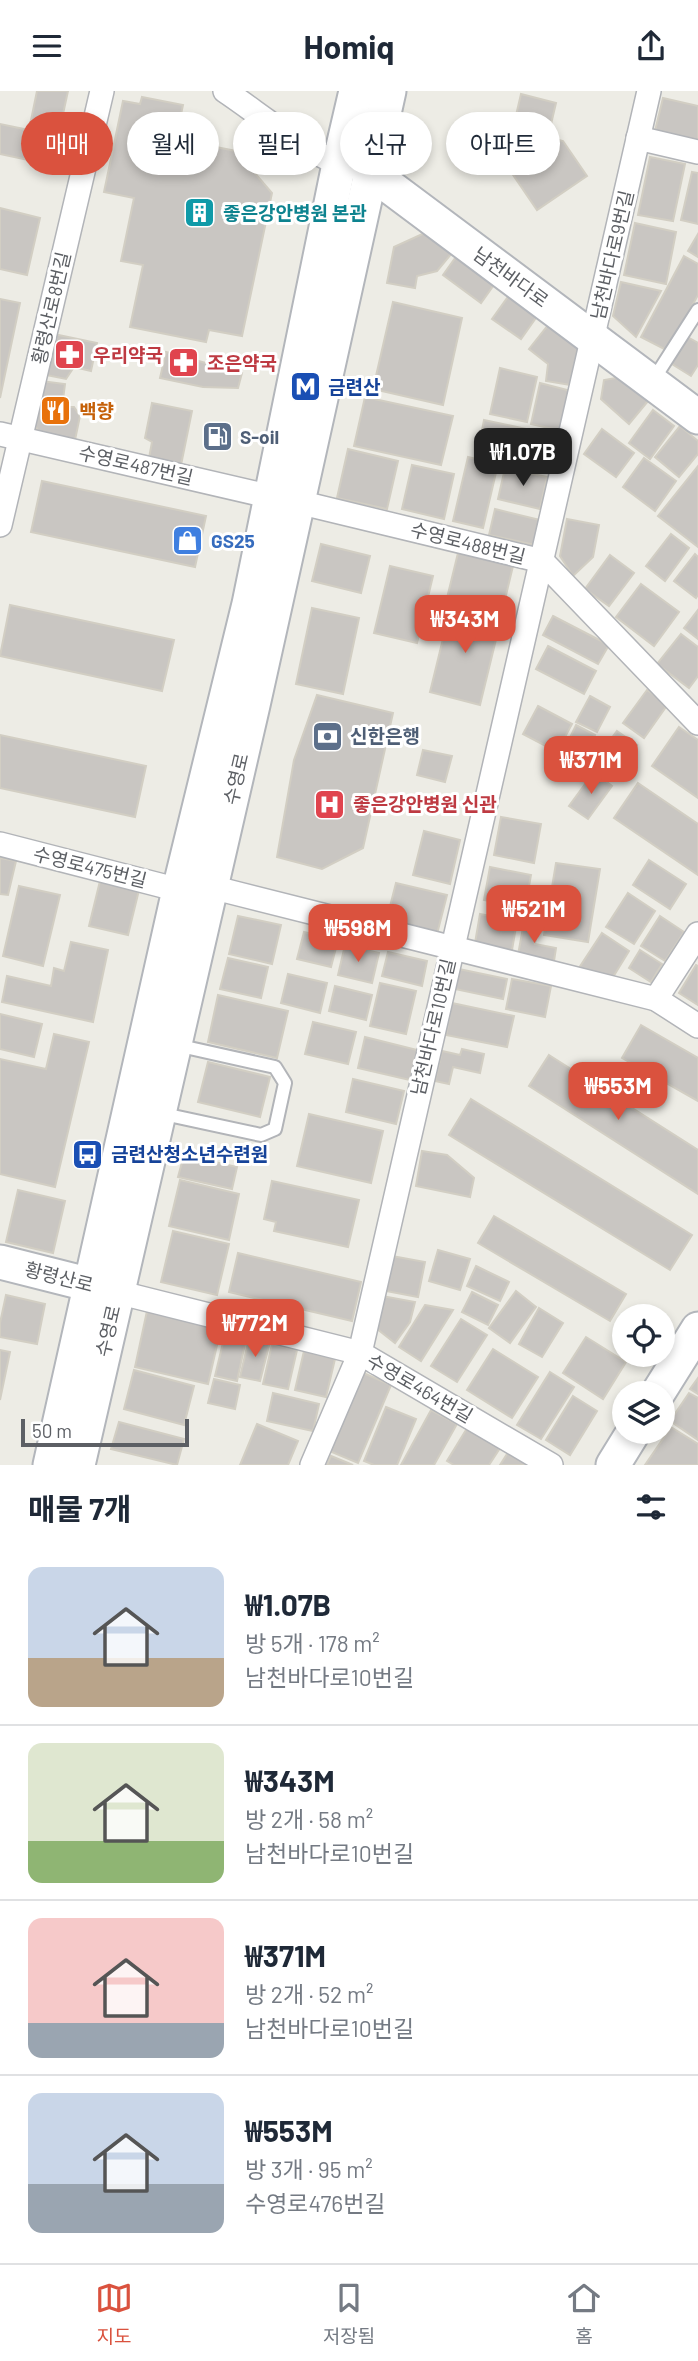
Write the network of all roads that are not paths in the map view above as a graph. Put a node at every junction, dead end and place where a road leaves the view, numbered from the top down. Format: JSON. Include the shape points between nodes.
{"nodes":[{"id":1,"x":102,"y":91,"type":"edge"},
{"id":2,"x":225,"y":91,"type":"edge"},
{"id":3,"x":356,"y":91,"type":"edge"},
{"id":4,"x":389,"y":91,"type":"edge"},
{"id":5,"x":649,"y":91,"type":"edge"},
{"id":6,"x":384,"y":112,"type":"edge"},
{"id":7,"x":638,"y":138,"type":"junction"},
{"id":8,"x":698,"y":152,"type":"edge"},
{"id":9,"x":338,"y":164,"type":"junction"},
{"id":10,"x":369,"y":175,"type":"edge"},
{"id":11,"x":374,"y":175,"type":"edge"},
{"id":12,"x":698,"y":310,"type":"edge"},
{"id":13,"x":593,"y":337,"type":"junction"},
{"id":14,"x":652,"y":382,"type":"junction"},
{"id":15,"x":698,"y":417,"type":"edge"},
{"id":16,"x":10,"y":436,"type":"edge"},
{"id":17,"x":285,"y":499,"type":"junction"},
{"id":18,"x":0,"y":525,"type":"edge"},
{"id":19,"x":542,"y":561,"type":"junction"},
{"id":20,"x":698,"y":723,"type":"edge"},
{"id":21,"x":0,"y":844,"type":"edge"},
{"id":22,"x":195,"y":889,"type":"junction"},
{"id":23,"x":698,"y":934,"type":"edge"},
{"id":24,"x":451,"y":949,"type":"junction"},
{"id":25,"x":656,"y":999,"type":"junction"},
{"id":26,"x":698,"y":1026,"type":"edge"},
{"id":27,"x":174,"y":1045,"type":"junction"},
{"id":28,"x":159,"y":1113,"type":"junction"},
{"id":29,"x":0,"y":1262,"type":"edge"},
{"id":30,"x":104,"y":1288,"type":"junction"},
{"id":31,"x":698,"y":1329,"type":"edge"},
{"id":32,"x":360,"y":1353,"type":"junction"},
{"id":33,"x":666,"y":1381,"type":"edge"},
{"id":34,"x":626,"y":1444,"type":"edge"},
{"id":35,"x":50,"y":1465,"type":"edge"},
{"id":36,"x":78,"y":1465,"type":"edge"},
{"id":37,"x":312,"y":1465,"type":"edge"},
{"id":38,"x":551,"y":1465,"type":"edge"},
{"id":39,"x":613,"y":1465,"type":"edge"}],
"edges":[{"from":1,"to":16,"type":"street","name":"황령산로8번길"},
{"from":2,"to":9,"type":"street"},
{"from":3,"to":9,"type":"main road","name":"수영로"},
{"from":4,"to":6,"type":"main road","name":"수영로"},
{"from":5,"to":7,"type":"street","name":"남천바다로9번길"},
{"from":7,"to":8,"type":"street"},
{"from":7,"to":13,"type":"street","name":"남천바다로9번길"},
{"from":9,"to":17,"type":"main road","name":"수영로"},
{"from":10,"to":17,"type":"main road","name":"수영로"},
{"from":11,"to":13,"type":"main road","name":"남천바다로"},
{"from":12,"to":14,"type":"lane"},
{"from":13,"to":14,"type":"main road","name":"남천바다로"},
{"from":13,"to":19,"type":"street","name":"남천바다로10번길"},
{"from":14,"to":15,"type":"main road","name":"남천바다로"},
{"from":16,"to":17,"type":"street","name":"수영로487번길"},
{"from":16,"to":18,"type":"street","name":"황령산로8번길"},
{"from":17,"to":19,"type":"street","name":"수영로488번길"},
{"from":17,"to":22,"type":"main road","name":"수영로"},
{"from":19,"to":20,"type":"street","name":"수영로488번길"},
{"from":19,"to":24,"type":"street","name":"남천바다로10번길"},
{"from":21,"to":22,"type":"street","name":"수영로475번길"},
{"from":22,"to":24,"type":"street","name":"수영로475번길"},
{"from":22,"to":27,"type":"main road","name":"수영로"},
{"from":22,"to":30,"type":"main road","name":"수영로"},
{"from":23,"to":25,"type":"street"},
{"from":24,"to":25,"type":"street","name":"수영로475번길"},
{"from":24,"to":32,"type":"street","name":"남천바다로10번길"},
{"from":25,"to":26,"type":"street","name":"수영로475번길"},
{"from":27,"to":28,"type":"main road","name":"수영로"},
{"from":27,"to":28,"type":"lane","via":[[275,1067],[285,1083],[275,1129],[261,1135]]},
{"from":28,"to":30,"type":"main road","name":"수영로"},
{"from":29,"to":30,"type":"main road","name":"황령산로"},
{"from":30,"to":32,"type":"street","name":"수영로464번길"},
{"from":30,"to":35,"type":"main road","name":"수영로"},
{"from":30,"to":36,"type":"main road","name":"수영로"},
{"from":31,"to":33,"type":"main road"},
{"from":32,"to":37,"type":"street","name":"남천바다로10번길"},
{"from":32,"to":38,"type":"street","name":"수영로464번길"},
{"from":34,"to":39,"type":"main road"}]}
